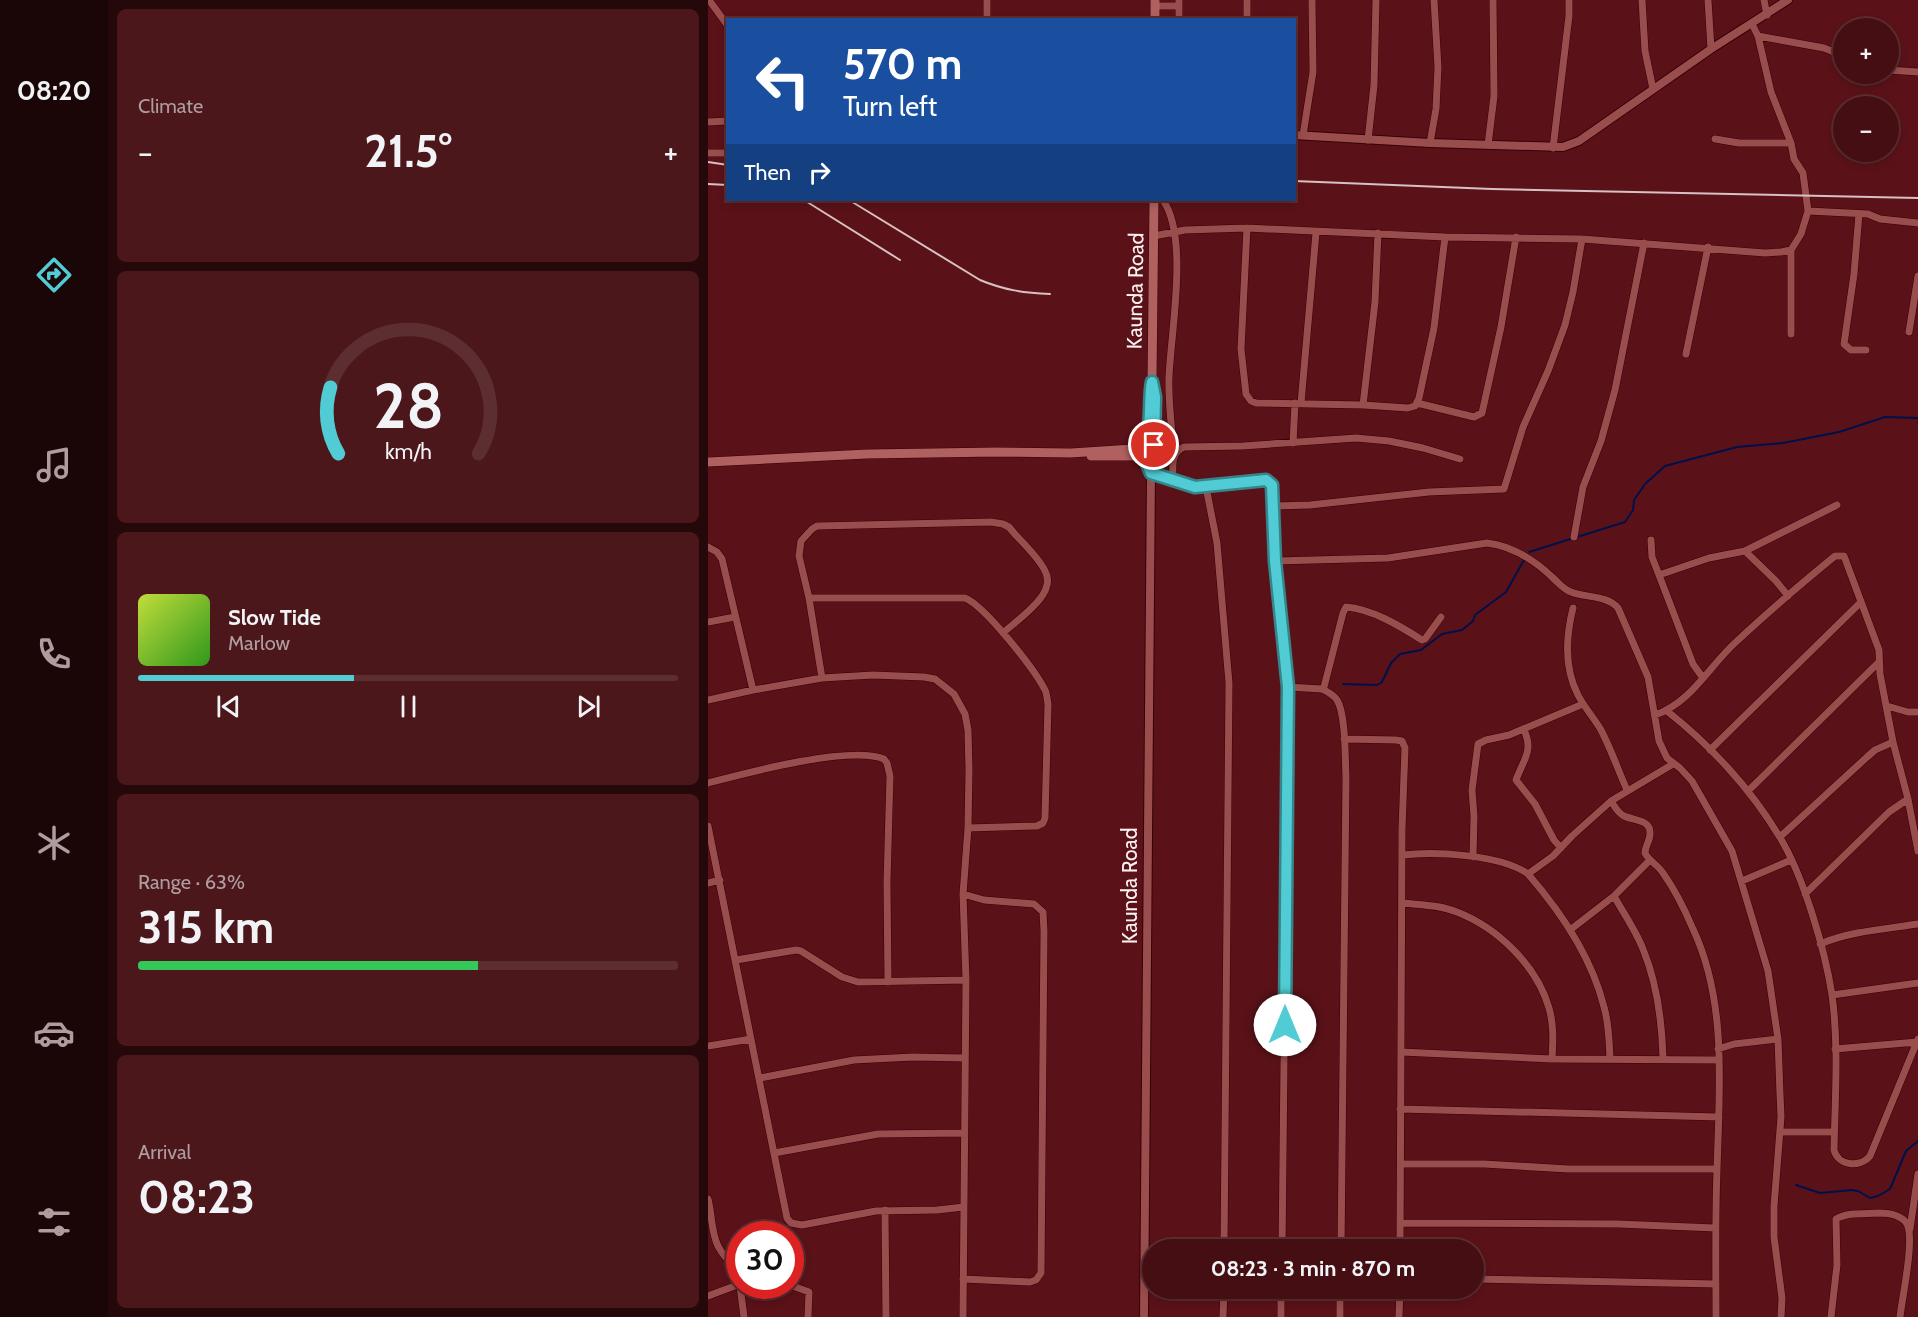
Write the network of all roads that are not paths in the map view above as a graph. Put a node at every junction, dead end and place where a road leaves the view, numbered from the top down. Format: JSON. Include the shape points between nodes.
{"nodes":[{"id":1,"x":709,"y":0,"type":"edge"},
{"id":2,"x":987,"y":0,"type":"edge"},
{"id":3,"x":1247,"y":0,"type":"edge"},
{"id":4,"x":1312,"y":0,"type":"edge"},
{"id":5,"x":1376,"y":0,"type":"edge"},
{"id":6,"x":1434,"y":0,"type":"edge"},
{"id":7,"x":1493,"y":0,"type":"edge"},
{"id":8,"x":1569,"y":0,"type":"edge"},
{"id":9,"x":1642,"y":0,"type":"edge"},
{"id":10,"x":1708,"y":0,"type":"edge"},
{"id":11,"x":1764,"y":0,"type":"edge"},
{"id":12,"x":1788,"y":0,"type":"edge"},
{"id":13,"x":1155,"y":3,"type":"edge"},
{"id":14,"x":1179,"y":3,"type":"edge"},
{"id":15,"x":1767,"y":15,"type":"junction"},
{"id":16,"x":987,"y":18,"type":"edge"},
{"id":17,"x":1247,"y":18,"type":"edge"},
{"id":18,"x":726,"y":23,"type":"edge"},
{"id":19,"x":1752,"y":24,"type":"junction"},
{"id":20,"x":1758,"y":36,"type":"junction"},
{"id":21,"x":1712,"y":49,"type":"junction"},
{"id":22,"x":1833,"y":52,"type":"edge"},
{"id":23,"x":1899,"y":70,"type":"edge"},
{"id":24,"x":1918,"y":72,"type":"edge"},
{"id":25,"x":1653,"y":89,"type":"junction"},
{"id":26,"x":726,"y":121,"type":"edge"},
{"id":27,"x":708,"y":122,"type":"edge"},
{"id":28,"x":1299,"y":135,"type":"edge"},
{"id":29,"x":1715,"y":139,"type":"dead end"},
{"id":30,"x":1368,"y":140,"type":"junction"},
{"id":31,"x":1430,"y":143,"type":"junction"},
{"id":32,"x":1791,"y":143,"type":"junction"},
{"id":33,"x":1488,"y":145,"type":"junction"},
{"id":34,"x":1552,"y":148,"type":"junction"},
{"id":35,"x":708,"y":153,"type":"edge"},
{"id":36,"x":726,"y":153,"type":"edge"},
{"id":37,"x":1154,"y":201,"type":"edge"},
{"id":38,"x":1163,"y":201,"type":"edge"},
{"id":39,"x":1808,"y":211,"type":"junction"},
{"id":40,"x":1859,"y":214,"type":"junction"},
{"id":41,"x":1918,"y":223,"type":"edge"},
{"id":42,"x":1247,"y":228,"type":"junction"},
{"id":43,"x":1174,"y":232,"type":"junction"},
{"id":44,"x":1316,"y":232,"type":"junction"},
{"id":45,"x":1378,"y":233,"type":"junction"},
{"id":46,"x":1154,"y":236,"type":"junction"},
{"id":47,"x":1445,"y":237,"type":"junction"},
{"id":48,"x":1516,"y":237,"type":"junction"},
{"id":49,"x":1582,"y":238,"type":"junction"},
{"id":50,"x":1644,"y":243,"type":"junction"},
{"id":51,"x":1708,"y":247,"type":"junction"},
{"id":52,"x":1791,"y":249,"type":"junction"},
{"id":53,"x":1918,"y":276,"type":"edge"},
{"id":54,"x":1909,"y":332,"type":"dead end"},
{"id":55,"x":1791,"y":334,"type":"dead end"},
{"id":56,"x":1866,"y":350,"type":"dead end"},
{"id":57,"x":1686,"y":354,"type":"dead end"},
{"id":58,"x":1298,"y":403,"type":"junction"},
{"id":59,"x":1417,"y":403,"type":"junction"},
{"id":60,"x":1363,"y":405,"type":"junction"},
{"id":61,"x":1293,"y":442,"type":"junction"},
{"id":62,"x":1137,"y":452,"type":"junction"},
{"id":63,"x":1174,"y":456,"type":"junction"},
{"id":64,"x":1461,"y":459,"type":"dead end"},
{"id":65,"x":708,"y":462,"type":"edge"},
{"id":66,"x":1151,"y":473,"type":"junction"},
{"id":67,"x":1173,"y":480,"type":"junction"},
{"id":68,"x":1206,"y":487,"type":"junction"},
{"id":69,"x":1837,"y":505,"type":"dead end"},
{"id":70,"x":1274,"y":506,"type":"junction"},
{"id":71,"x":1574,"y":537,"type":"dead end"},
{"id":72,"x":1650,"y":540,"type":"dead end"},
{"id":73,"x":708,"y":548,"type":"edge"},
{"id":74,"x":1744,"y":551,"type":"junction"},
{"id":75,"x":1275,"y":561,"type":"junction"},
{"id":76,"x":1659,"y":575,"type":"junction"},
{"id":77,"x":1788,"y":596,"type":"junction"},
{"id":78,"x":809,"y":598,"type":"junction"},
{"id":79,"x":1860,"y":603,"type":"junction"},
{"id":80,"x":1573,"y":608,"type":"dead end"},
{"id":81,"x":735,"y":617,"type":"junction"},
{"id":82,"x":1441,"y":617,"type":"dead end"},
{"id":83,"x":708,"y":622,"type":"edge"},
{"id":84,"x":1003,"y":633,"type":"junction"},
{"id":85,"x":1878,"y":662,"type":"junction"},
{"id":86,"x":822,"y":678,"type":"junction"},
{"id":87,"x":1703,"y":678,"type":"junction"},
{"id":88,"x":1288,"y":687,"type":"junction"},
{"id":89,"x":1322,"y":689,"type":"junction"},
{"id":90,"x":753,"y":690,"type":"junction"},
{"id":91,"x":708,"y":700,"type":"edge"},
{"id":92,"x":1582,"y":704,"type":"junction"},
{"id":93,"x":1887,"y":706,"type":"junction"},
{"id":94,"x":1667,"y":711,"type":"junction"},
{"id":95,"x":1918,"y":712,"type":"edge"},
{"id":96,"x":1656,"y":715,"type":"junction"},
{"id":97,"x":1524,"y":730,"type":"junction"},
{"id":98,"x":1344,"y":739,"type":"junction"},
{"id":99,"x":1893,"y":742,"type":"junction"},
{"id":100,"x":1710,"y":750,"type":"junction"},
{"id":101,"x":1673,"y":764,"type":"junction"},
{"id":102,"x":708,"y":783,"type":"edge"},
{"id":103,"x":1627,"y":790,"type":"junction"},
{"id":104,"x":1748,"y":791,"type":"junction"},
{"id":105,"x":1908,"y":799,"type":"junction"},
{"id":106,"x":1611,"y":801,"type":"junction"},
{"id":107,"x":708,"y":826,"type":"edge"},
{"id":108,"x":968,"y":828,"type":"junction"},
{"id":109,"x":1780,"y":837,"type":"junction"},
{"id":110,"x":1561,"y":848,"type":"junction"},
{"id":111,"x":1918,"y":851,"type":"edge"},
{"id":112,"x":1403,"y":855,"type":"junction"},
{"id":113,"x":1473,"y":857,"type":"junction"},
{"id":114,"x":1650,"y":860,"type":"junction"},
{"id":115,"x":1791,"y":860,"type":"junction"},
{"id":116,"x":1528,"y":874,"type":"junction"},
{"id":117,"x":720,"y":880,"type":"junction"},
{"id":118,"x":1742,"y":881,"type":"junction"},
{"id":119,"x":708,"y":883,"type":"edge"},
{"id":120,"x":963,"y":894,"type":"junction"},
{"id":121,"x":1805,"y":894,"type":"junction"},
{"id":122,"x":1614,"y":896,"type":"junction"},
{"id":123,"x":1403,"y":903,"type":"junction"},
{"id":124,"x":1918,"y":924,"type":"edge"},
{"id":125,"x":1570,"y":930,"type":"junction"},
{"id":126,"x":1820,"y":944,"type":"junction"},
{"id":127,"x":736,"y":960,"type":"junction"},
{"id":128,"x":966,"y":981,"type":"junction"},
{"id":129,"x":888,"y":982,"type":"junction"},
{"id":130,"x":1918,"y":983,"type":"edge"},
{"id":131,"x":1832,"y":995,"type":"junction"},
{"id":132,"x":751,"y":1039,"type":"junction"},
{"id":133,"x":1778,"y":1039,"type":"junction"},
{"id":134,"x":1917,"y":1041,"type":"edge"},
{"id":135,"x":708,"y":1046,"type":"edge"},
{"id":136,"x":1718,"y":1049,"type":"junction"},
{"id":137,"x":1835,"y":1049,"type":"junction"},
{"id":138,"x":1401,"y":1052,"type":"junction"},
{"id":139,"x":965,"y":1058,"type":"junction"},
{"id":140,"x":1611,"y":1058,"type":"junction"},
{"id":141,"x":1663,"y":1058,"type":"junction"},
{"id":142,"x":1552,"y":1059,"type":"junction"},
{"id":143,"x":1719,"y":1060,"type":"junction"},
{"id":144,"x":760,"y":1078,"type":"junction"},
{"id":145,"x":1400,"y":1109,"type":"junction"},
{"id":146,"x":1719,"y":1117,"type":"junction"},
{"id":147,"x":1780,"y":1132,"type":"junction"},
{"id":148,"x":1834,"y":1132,"type":"junction"},
{"id":149,"x":964,"y":1133,"type":"junction"},
{"id":150,"x":774,"y":1153,"type":"junction"},
{"id":151,"x":1401,"y":1164,"type":"junction"},
{"id":152,"x":1717,"y":1169,"type":"junction"},
{"id":153,"x":1918,"y":1174,"type":"edge"},
{"id":154,"x":708,"y":1199,"type":"edge"},
{"id":155,"x":964,"y":1207,"type":"junction"},
{"id":156,"x":885,"y":1210,"type":"junction"},
{"id":157,"x":1400,"y":1223,"type":"junction"},
{"id":158,"x":1715,"y":1227,"type":"junction"},
{"id":159,"x":1910,"y":1232,"type":"junction"},
{"id":160,"x":1224,"y":1239,"type":"edge"},
{"id":161,"x":1282,"y":1239,"type":"edge"},
{"id":162,"x":1341,"y":1239,"type":"edge"},
{"id":163,"x":1400,"y":1239,"type":"edge"},
{"id":164,"x":726,"y":1257,"type":"edge"},
{"id":165,"x":963,"y":1279,"type":"junction"},
{"id":166,"x":1484,"y":1279,"type":"edge"},
{"id":167,"x":1716,"y":1284,"type":"junction"},
{"id":168,"x":726,"y":1289,"type":"edge"},
{"id":169,"x":804,"y":1290,"type":"edge"},
{"id":170,"x":708,"y":1296,"type":"edge"},
{"id":171,"x":742,"y":1299,"type":"edge"},
{"id":172,"x":1224,"y":1299,"type":"edge"},
{"id":173,"x":1281,"y":1299,"type":"edge"},
{"id":174,"x":1340,"y":1299,"type":"edge"},
{"id":175,"x":1400,"y":1299,"type":"edge"},
{"id":176,"x":744,"y":1317,"type":"edge"},
{"id":177,"x":808,"y":1317,"type":"edge"},
{"id":178,"x":886,"y":1317,"type":"edge"},
{"id":179,"x":963,"y":1317,"type":"edge"},
{"id":180,"x":1144,"y":1317,"type":"edge"},
{"id":181,"x":1223,"y":1317,"type":"edge"},
{"id":182,"x":1281,"y":1317,"type":"edge"},
{"id":183,"x":1340,"y":1317,"type":"edge"},
{"id":184,"x":1399,"y":1317,"type":"edge"},
{"id":185,"x":1716,"y":1317,"type":"edge"},
{"id":186,"x":1781,"y":1317,"type":"edge"},
{"id":187,"x":1831,"y":1317,"type":"edge"},
{"id":188,"x":1900,"y":1317,"type":"edge"}],
"edges":[{"from":1,"to":18,"type":"street"},
{"from":2,"to":16,"type":"street"},
{"from":3,"to":17,"type":"street"},
{"from":4,"to":28,"type":"street","via":[[1313,72]]},
{"from":5,"to":30,"type":"street"},
{"from":6,"to":31,"type":"street","via":[[1438,67]]},
{"from":7,"to":33,"type":"street","via":[[1494,96]]},
{"from":8,"to":34,"type":"street"},
{"from":9,"to":25,"type":"street","via":[[1645,51]]},
{"from":10,"to":21,"type":"street"},
{"from":11,"to":15,"type":"street"},
{"from":12,"to":15,"type":"street"},
{"from":13,"to":14,"type":"street"},
{"from":15,"to":19,"type":"street"},
{"from":19,"to":20,"type":"street"},
{"from":19,"to":21,"type":"street"},
{"from":20,"to":22,"type":"street"},
{"from":20,"to":32,"type":"street","via":[[1771,92]]},
{"from":21,"to":25,"type":"street"},
{"from":23,"to":24,"type":"street"},
{"from":25,"to":34,"type":"street","via":[[1579,141]]},
{"from":26,"to":27,"type":"street"},
{"from":28,"to":30,"type":"street"},
{"from":29,"to":32,"type":"street"},
{"from":30,"to":31,"type":"street"},
{"from":31,"to":33,"type":"street"},
{"from":32,"to":39,"type":"street","via":[[1794,159],[1803,172]]},
{"from":33,"to":34,"type":"street"},
{"from":35,"to":36,"type":"street"},
{"from":37,"to":46,"type":"main road","name":"Kaunda Road"},
{"from":38,"to":43,"type":"street"},
{"from":39,"to":40,"type":"street"},
{"from":39,"to":52,"type":"street","via":[[1801,234]]},
{"from":40,"to":41,"type":"street"},
{"from":40,"to":56,"type":"street","via":[[1844,344],[1851,350]]},
{"from":42,"to":43,"type":"street"},
{"from":42,"to":44,"type":"street"},
{"from":42,"to":58,"type":"street","via":[[1241,349],[1246,394],[1256,403]]},
{"from":43,"to":46,"type":"street"},
{"from":43,"to":63,"type":"street","via":[[1169,389]]},
{"from":44,"to":45,"type":"street"},
{"from":44,"to":58,"type":"street"},
{"from":45,"to":47,"type":"street"},
{"from":45,"to":60,"type":"street"},
{"from":46,"to":62,"type":"main road","name":"Kaunda Road","via":[[1148,435]]},
{"from":47,"to":48,"type":"street"},
{"from":47,"to":59,"type":"street","via":[[1434,328]]},
{"from":48,"to":49,"type":"street"},
{"from":48,"to":59,"type":"street","via":[[1482,413],[1474,417]]},
{"from":49,"to":50,"type":"street"},
{"from":49,"to":70,"type":"street","via":[[1565,325],[1523,427],[1504,489]]},
{"from":50,"to":51,"type":"street"},
{"from":50,"to":71,"type":"street","via":[[1615,390],[1583,487]]},
{"from":51,"to":52,"type":"street","via":[[1765,253]]},
{"from":51,"to":57,"type":"street"},
{"from":52,"to":55,"type":"street"},
{"from":53,"to":54,"type":"street"},
{"from":58,"to":60,"type":"street"},
{"from":58,"to":61,"type":"street"},
{"from":59,"to":60,"type":"street","via":[[1408,408]]},
{"from":61,"to":63,"type":"street","via":[[1184,447]]},
{"from":61,"to":64,"type":"street","via":[[1356,438],[1423,448]]},
{"from":62,"to":65,"type":"main road","via":[[867,454]]},
{"from":62,"to":66,"type":"street","name":"Kaunda Road"},
{"from":63,"to":67,"type":"street"},
{"from":66,"to":67,"type":"street"},
{"from":66,"to":180,"type":"street","name":"Kaunda Road"},
{"from":67,"to":68,"type":"street"},
{"from":68,"to":70,"type":"street","via":[[1269,481]]},
{"from":68,"to":160,"type":"street","via":[[1217,543],[1229,683]]},
{"from":69,"to":74,"type":"street"},
{"from":70,"to":75,"type":"street"},
{"from":72,"to":76,"type":"street"},
{"from":73,"to":81,"type":"street","via":[[722,559]]},
{"from":74,"to":76,"type":"street"},
{"from":74,"to":77,"type":"street"},
{"from":75,"to":88,"type":"street"},
{"from":75,"to":96,"type":"street","via":[[1388,558],[1486,543],[1512,548],[1565,589],[1614,603],[1648,677]]},
{"from":76,"to":87,"type":"street","via":[[1693,664]]},
{"from":77,"to":79,"type":"street","via":[[1840,555],[1846,559]]},
{"from":77,"to":87,"type":"street"},
{"from":78,"to":84,"type":"street","via":[[966,598]]},
{"from":78,"to":84,"type":"street","via":[[799,556],[801,541],[817,526],[997,522],[1009,527],[1045,569],[1048,579],[1043,595]]},
{"from":78,"to":86,"type":"street"},
{"from":79,"to":85,"type":"street","via":[[1879,650]]},
{"from":79,"to":100,"type":"street"},
{"from":80,"to":92,"type":"street","via":[[1567,655]]},
{"from":81,"to":83,"type":"street"},
{"from":81,"to":90,"type":"street"},
{"from":82,"to":89,"type":"street","via":[[1422,640],[1394,623],[1346,607]]},
{"from":84,"to":108,"type":"street","via":[[1047,695],[1046,818],[1037,826]]},
{"from":85,"to":93,"type":"street"},
{"from":85,"to":104,"type":"street"},
{"from":86,"to":90,"type":"street"},
{"from":86,"to":108,"type":"street","via":[[924,677],[936,679],[954,694],[965,714],[968,730]]},
{"from":87,"to":94,"type":"street","via":[[1693,692]]},
{"from":88,"to":89,"type":"street"},
{"from":88,"to":161,"type":"street"},
{"from":89,"to":98,"type":"street","via":[[1337,700]]},
{"from":90,"to":91,"type":"street"},
{"from":92,"to":97,"type":"street"},
{"from":92,"to":103,"type":"street","via":[[1605,738]]},
{"from":93,"to":95,"type":"street"},
{"from":93,"to":99,"type":"street"},
{"from":94,"to":96,"type":"street"},
{"from":94,"to":100,"type":"street"},
{"from":96,"to":101,"type":"street","via":[[1659,741]]},
{"from":97,"to":110,"type":"street","via":[[1529,751],[1516,780]]},
{"from":97,"to":113,"type":"street","via":[[1478,744],[1472,790]]},
{"from":98,"to":112,"type":"street","via":[[1402,741]]},
{"from":98,"to":162,"type":"street"},
{"from":99,"to":105,"type":"street"},
{"from":99,"to":109,"type":"street","via":[[1875,750]]},
{"from":100,"to":104,"type":"street"},
{"from":101,"to":103,"type":"street"},
{"from":101,"to":118,"type":"street","via":[[1692,781],[1732,851]]},
{"from":102,"to":129,"type":"street","via":[[828,758],[862,755],[888,763]]},
{"from":103,"to":106,"type":"street"},
{"from":104,"to":109,"type":"street"},
{"from":105,"to":111,"type":"street"},
{"from":105,"to":121,"type":"street","via":[[1889,812]]},
{"from":106,"to":110,"type":"street"},
{"from":106,"to":114,"type":"street","via":[[1623,815],[1646,823],[1650,829],[1651,837],[1644,849]]},
{"from":107,"to":117,"type":"street"},
{"from":108,"to":120,"type":"street"},
{"from":109,"to":115,"type":"street"},
{"from":110,"to":116,"type":"street"},
{"from":112,"to":113,"type":"street"},
{"from":112,"to":123,"type":"street"},
{"from":113,"to":116,"type":"street","via":[[1508,863]]},
{"from":114,"to":122,"type":"street"},
{"from":114,"to":136,"type":"street","via":[[1662,872],[1694,930],[1712,985]]},
{"from":115,"to":118,"type":"street"},
{"from":115,"to":121,"type":"street"},
{"from":116,"to":125,"type":"street"},
{"from":117,"to":119,"type":"street"},
{"from":117,"to":127,"type":"street"},
{"from":118,"to":133,"type":"street","via":[[1768,971]]},
{"from":120,"to":128,"type":"street"},
{"from":120,"to":165,"type":"street","via":[[984,900],[1034,904],[1043,912],[1044,931],[1041,1273],[1030,1282]]},
{"from":121,"to":126,"type":"street"},
{"from":122,"to":125,"type":"street"},
{"from":122,"to":141,"type":"street","via":[[1643,948],[1650,970],[1660,1015]]},
{"from":123,"to":138,"type":"street"},
{"from":123,"to":142,"type":"street","via":[[1455,911],[1478,922],[1511,947],[1535,977],[1550,1009]]},
{"from":124,"to":126,"type":"street","via":[[1873,930]]},
{"from":125,"to":140,"type":"street","via":[[1597,983],[1607,1019]]},
{"from":126,"to":131,"type":"street"},
{"from":127,"to":129,"type":"street","via":[[801,951],[842,977],[858,982]]},
{"from":127,"to":132,"type":"street"},
{"from":128,"to":129,"type":"street"},
{"from":128,"to":139,"type":"street"},
{"from":130,"to":131,"type":"street"},
{"from":131,"to":137,"type":"street"},
{"from":132,"to":135,"type":"street"},
{"from":132,"to":144,"type":"street"},
{"from":133,"to":136,"type":"street"},
{"from":133,"to":147,"type":"street"},
{"from":134,"to":137,"type":"street"},
{"from":134,"to":148,"type":"street","via":[[1866,1161],[1848,1163],[1836,1157]]},
{"from":136,"to":143,"type":"street"},
{"from":137,"to":148,"type":"street"},
{"from":138,"to":142,"type":"street"},
{"from":138,"to":145,"type":"street"},
{"from":139,"to":144,"type":"street","via":[[854,1060]]},
{"from":139,"to":149,"type":"street"},
{"from":140,"to":141,"type":"street"},
{"from":140,"to":142,"type":"street"},
{"from":141,"to":143,"type":"street"},
{"from":143,"to":146,"type":"street"},
{"from":144,"to":150,"type":"street"},
{"from":145,"to":146,"type":"street"},
{"from":145,"to":151,"type":"street"},
{"from":146,"to":152,"type":"street"},
{"from":147,"to":148,"type":"street"},
{"from":147,"to":186,"type":"street","via":[[1774,1237]]},
{"from":149,"to":150,"type":"street","via":[[878,1134]]},
{"from":149,"to":155,"type":"street"},
{"from":150,"to":156,"type":"street","via":[[791,1223],[802,1225]]},
{"from":151,"to":152,"type":"street"},
{"from":151,"to":157,"type":"street"},
{"from":152,"to":158,"type":"street"},
{"from":153,"to":159,"type":"street"},
{"from":154,"to":164,"type":"street","via":[[715,1239]]},
{"from":155,"to":156,"type":"street"},
{"from":155,"to":165,"type":"street"},
{"from":156,"to":178,"type":"street"},
{"from":157,"to":158,"type":"street"},
{"from":157,"to":163,"type":"street"},
{"from":158,"to":167,"type":"street"},
{"from":159,"to":187,"type":"street","via":[[1902,1218],[1894,1215],[1850,1215],[1836,1219],[1837,1265]]},
{"from":159,"to":188,"type":"street"},
{"from":165,"to":179,"type":"street"},
{"from":166,"to":167,"type":"street"},
{"from":167,"to":185,"type":"street"},
{"from":168,"to":170,"type":"street"},
{"from":169,"to":177,"type":"street","via":[[809,1292]]},
{"from":171,"to":176,"type":"street"},
{"from":172,"to":181,"type":"street"},
{"from":173,"to":182,"type":"street"},
{"from":174,"to":183,"type":"street"},
{"from":175,"to":184,"type":"street"}]}
